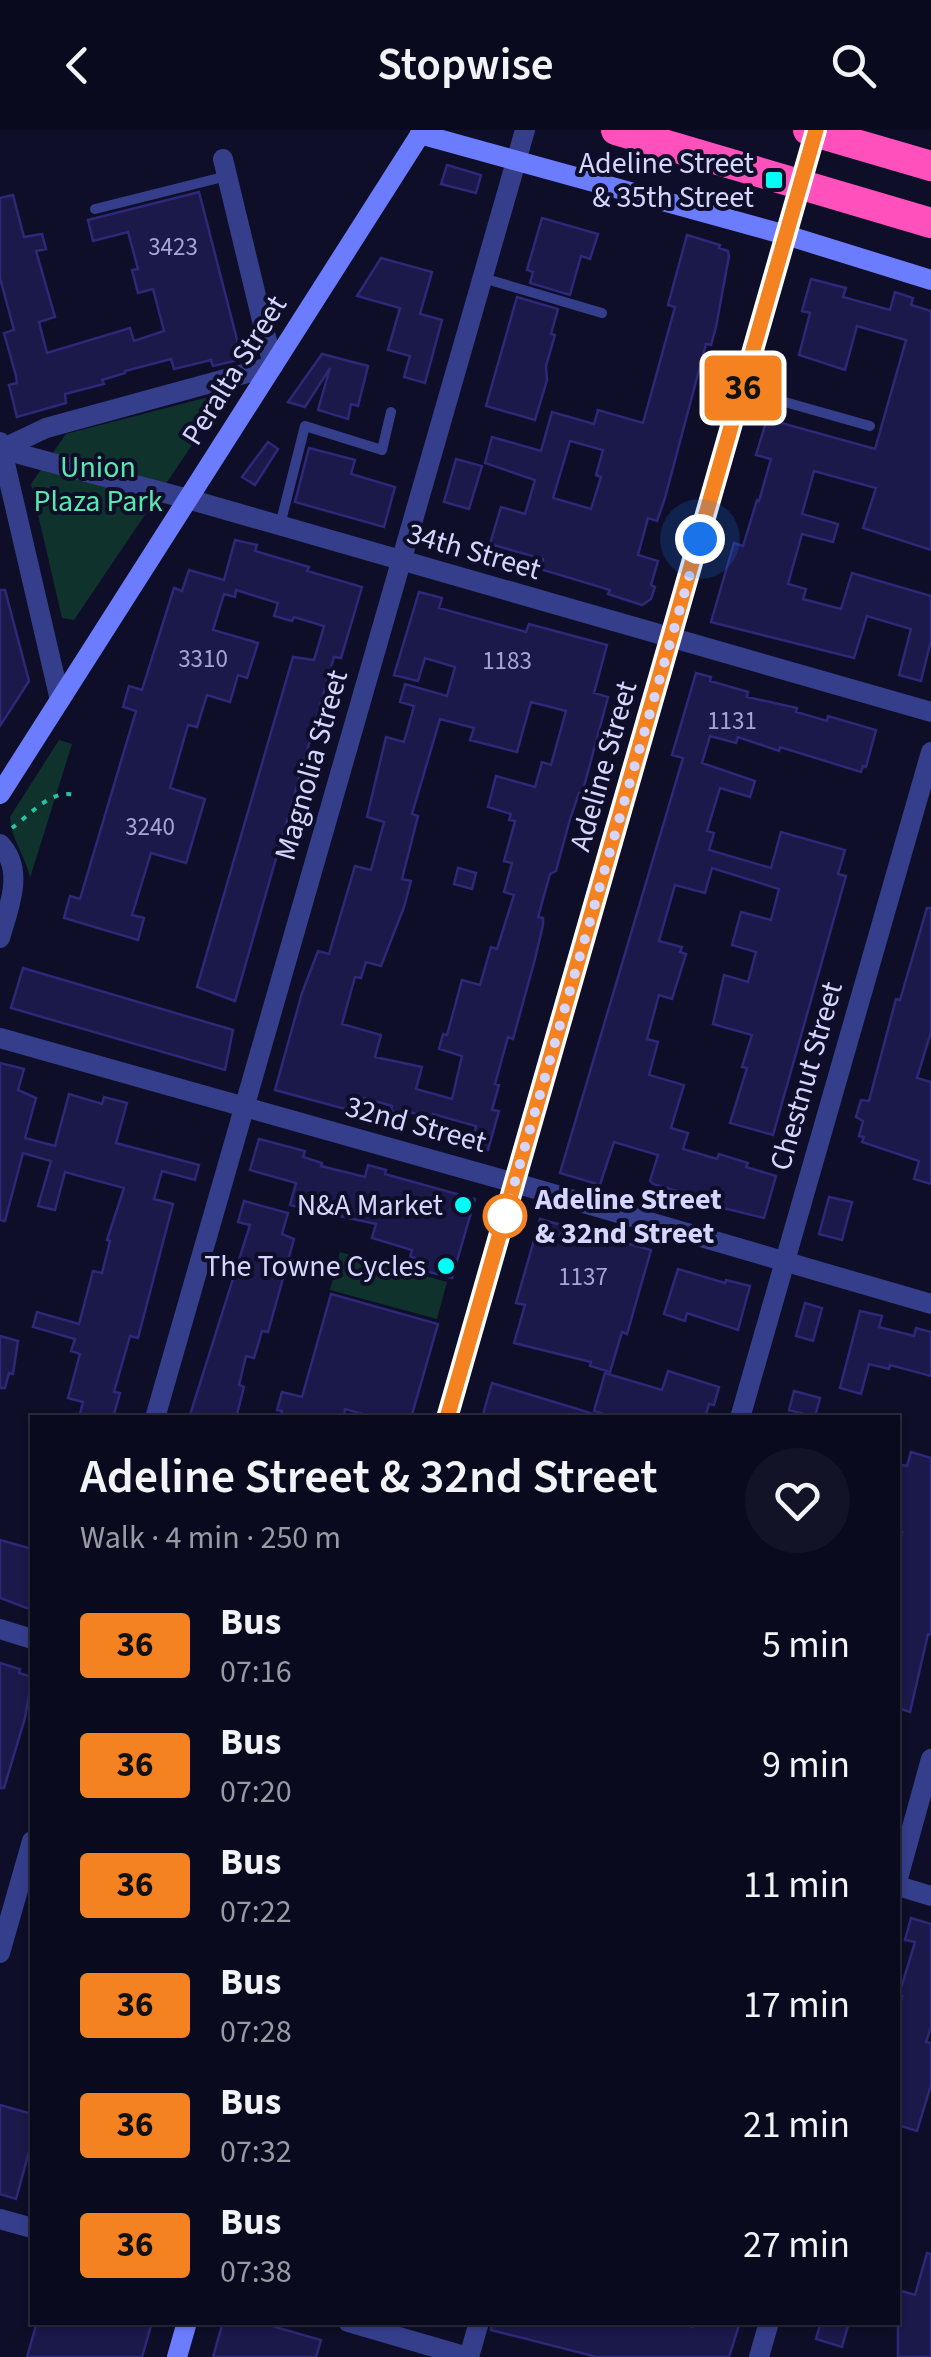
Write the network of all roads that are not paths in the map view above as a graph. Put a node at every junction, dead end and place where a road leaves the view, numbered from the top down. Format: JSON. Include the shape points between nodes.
{"nodes":[{"id":1,"x":525,"y":130,"type":"edge"},
{"id":2,"x":616,"y":130,"type":"edge"},
{"id":3,"x":808,"y":130,"type":"edge"},
{"id":4,"x":816,"y":130,"type":"edge"},
{"id":5,"x":421,"y":132,"type":"edge"},
{"id":6,"x":516,"y":161,"type":"junction"},
{"id":7,"x":931,"y":166,"type":"edge"},
{"id":8,"x":225,"y":168,"type":"joint"},
{"id":9,"x":95,"y":210,"type":"dead end"},
{"id":10,"x":931,"y":223,"type":"edge"},
{"id":11,"x":786,"y":236,"type":"junction"},
{"id":12,"x":483,"y":278,"type":"junction"},
{"id":13,"x":931,"y":280,"type":"edge"},
{"id":14,"x":602,"y":313,"type":"dead end"},
{"id":15,"x":273,"y":366,"type":"junction"},
{"id":16,"x":742,"y":390,"type":"junction"},
{"id":17,"x":391,"y":412,"type":"dead end"},
{"id":18,"x":870,"y":426,"type":"dead end"},
{"id":19,"x":0,"y":447,"type":"edge"},
{"id":20,"x":188,"y":499,"type":"junction"},
{"id":21,"x":280,"y":526,"type":"junction"},
{"id":22,"x":401,"y":562,"type":"junction"},
{"id":23,"x":672,"y":637,"type":"junction"},
{"id":24,"x":60,"y":700,"type":"junction"},
{"id":25,"x":931,"y":712,"type":"edge"},
{"id":26,"x":931,"y":752,"type":"edge"},
{"id":27,"x":0,"y":794,"type":"edge"},
{"id":28,"x":6,"y":836,"type":"edge"},
{"id":29,"x":0,"y":938,"type":"edge"},
{"id":30,"x":0,"y":1038,"type":"edge"},
{"id":31,"x":244,"y":1108,"type":"junction"},
{"id":32,"x":515,"y":1183,"type":"junction"},
{"id":33,"x":784,"y":1262,"type":"junction"},
{"id":34,"x":931,"y":1304,"type":"edge"},
{"id":35,"x":156,"y":1415,"type":"edge"},
{"id":36,"x":448,"y":1415,"type":"edge"},
{"id":37,"x":741,"y":1415,"type":"edge"},
{"id":38,"x":0,"y":1630,"type":"edge"},
{"id":39,"x":30,"y":1638,"type":"edge"},
{"id":40,"x":931,"y":1760,"type":"edge"},
{"id":41,"x":30,"y":1848,"type":"edge"},
{"id":42,"x":900,"y":1871,"type":"edge"},
{"id":43,"x":900,"y":1887,"type":"edge"},
{"id":44,"x":931,"y":1896,"type":"edge"},
{"id":45,"x":0,"y":1953,"type":"edge"},
{"id":46,"x":0,"y":2219,"type":"edge"},
{"id":47,"x":30,"y":2227,"type":"edge"},
{"id":48,"x":186,"y":2325,"type":"edge"},
{"id":49,"x":358,"y":2325,"type":"edge"},
{"id":50,"x":478,"y":2325,"type":"edge"},
{"id":51,"x":768,"y":2325,"type":"edge"},
{"id":52,"x":177,"y":2357,"type":"edge"},
{"id":53,"x":468,"y":2357,"type":"edge"},
{"id":54,"x":759,"y":2357,"type":"edge"}],
"edges":[{"from":1,"to":6,"type":"street","name":"Magnolia Street"},
{"from":2,"to":10,"type":"highway"},
{"from":3,"to":7,"type":"highway"},
{"from":4,"to":11,"type":"main road","name":"Adeline Street"},
{"from":5,"to":6,"type":"main road"},
{"from":5,"to":15,"type":"main road","name":"Peralta Street"},
{"from":6,"to":11,"type":"main road"},
{"from":6,"to":12,"type":"street","name":"Magnolia Street"},
{"from":8,"to":9,"type":"lane"},
{"from":8,"to":15,"type":"street"},
{"from":11,"to":13,"type":"main road"},
{"from":11,"to":16,"type":"main road","name":"Adeline Street"},
{"from":12,"to":14,"type":"lane"},
{"from":12,"to":22,"type":"street","name":"Magnolia Street"},
{"from":15,"to":19,"type":"street","via":[[46,428]]},
{"from":15,"to":20,"type":"main road","name":"Peralta Street"},
{"from":16,"to":18,"type":"lane"},
{"from":16,"to":23,"type":"main road","name":"Adeline Street"},
{"from":17,"to":21,"type":"lane","via":[[382,450],[305,426]]},
{"from":19,"to":20,"type":"street","name":"34th Street"},
{"from":19,"to":24,"type":"street"},
{"from":20,"to":21,"type":"street","name":"34th Street"},
{"from":20,"to":24,"type":"main road","name":"Peralta Street"},
{"from":21,"to":22,"type":"street","name":"34th Street"},
{"from":22,"to":23,"type":"street","name":"34th Street"},
{"from":22,"to":31,"type":"street","name":"Magnolia Street"},
{"from":23,"to":25,"type":"street","name":"34th Street"},
{"from":23,"to":32,"type":"main road","name":"Adeline Street"},
{"from":24,"to":27,"type":"main road","name":"Peralta Street"},
{"from":26,"to":33,"type":"street","name":"Chestnut Street"},
{"from":28,"to":29,"type":"street","via":[[15,873]]},
{"from":30,"to":31,"type":"street","name":"32nd Street"},
{"from":31,"to":32,"type":"street","name":"32nd Street"},
{"from":31,"to":35,"type":"street","name":"Magnolia Street"},
{"from":32,"to":33,"type":"street","name":"32nd Street"},
{"from":32,"to":36,"type":"main road","name":"Adeline Street"},
{"from":33,"to":34,"type":"street","name":"32nd Street"},
{"from":33,"to":37,"type":"street","name":"Chestnut Street"},
{"from":38,"to":39,"type":"street"},
{"from":40,"to":42,"type":"street"},
{"from":41,"to":45,"type":"street"},
{"from":43,"to":44,"type":"street"},
{"from":46,"to":47,"type":"street"},
{"from":48,"to":52,"type":"main road"},
{"from":49,"to":53,"type":"street"},
{"from":50,"to":53,"type":"street"},
{"from":51,"to":54,"type":"street"}]}
